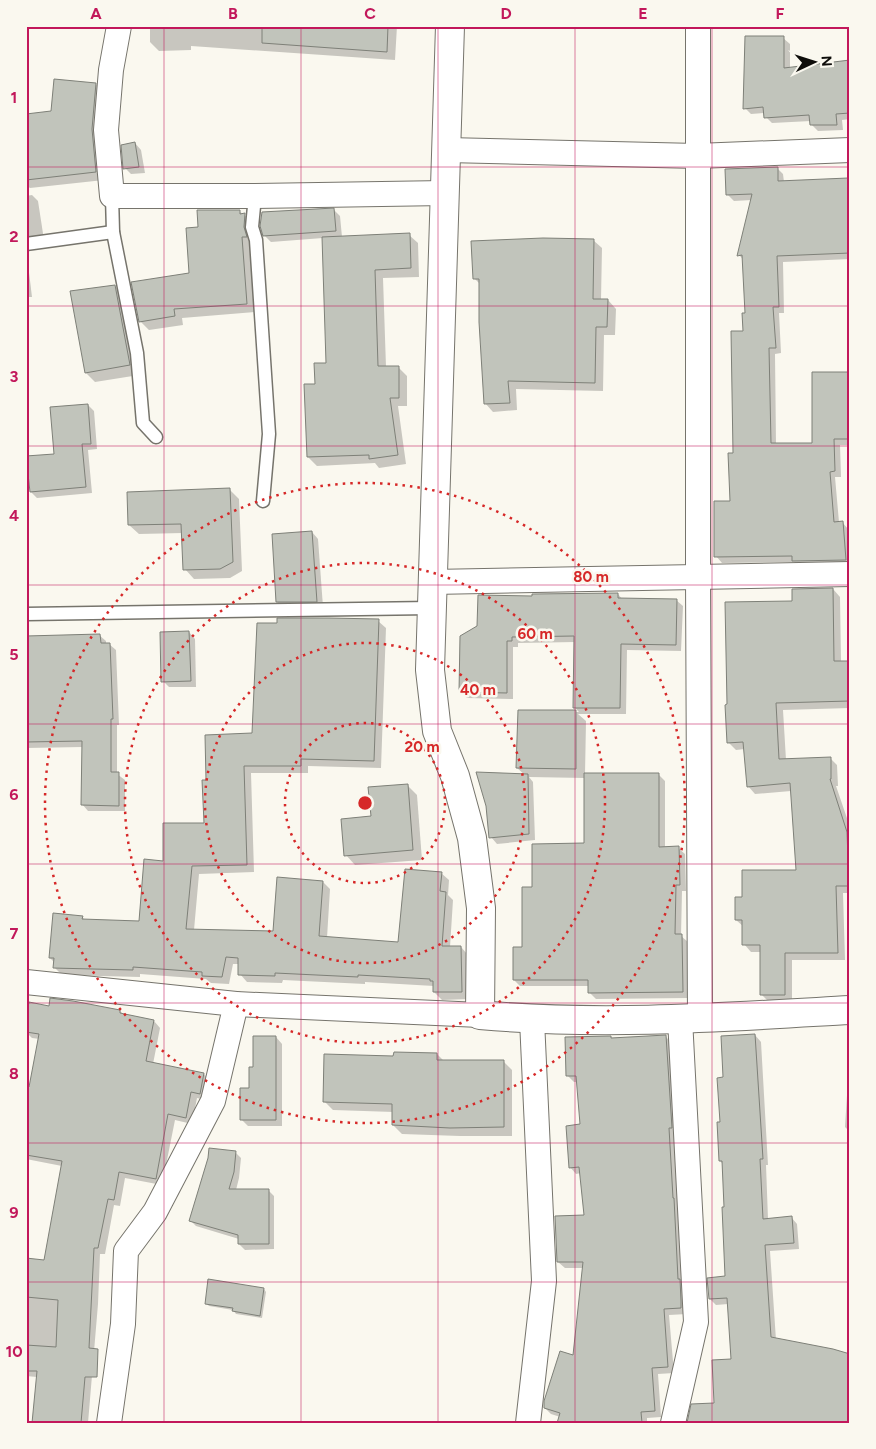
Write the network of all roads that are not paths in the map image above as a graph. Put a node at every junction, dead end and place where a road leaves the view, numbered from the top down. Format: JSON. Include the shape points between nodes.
{"nodes":[{"id":1,"x":119,"y":26,"type":"edge"},
{"id":2,"x":450,"y":26,"type":"edge"},
{"id":3,"x":698,"y":26,"type":"edge"},
{"id":4,"x":446,"y":150,"type":"junction"},
{"id":5,"x":850,"y":150,"type":"edge"},
{"id":6,"x":697,"y":156,"type":"junction"},
{"id":7,"x":445,"y":193,"type":"junction"},
{"id":8,"x":112,"y":196,"type":"junction"},
{"id":9,"x":255,"y":196,"type":"junction"},
{"id":10,"x":113,"y":232,"type":"junction"},
{"id":11,"x":26,"y":244,"type":"edge"},
{"id":12,"x":156,"y":437,"type":"dead end"},
{"id":13,"x":263,"y":501,"type":"dead end"},
{"id":14,"x":850,"y":574,"type":"edge"},
{"id":15,"x":698,"y":577,"type":"junction"},
{"id":16,"x":431,"y":595,"type":"junction"},
{"id":17,"x":26,"y":614,"type":"edge"},
{"id":18,"x":26,"y":982,"type":"edge"},
{"id":19,"x":236,"y":1004,"type":"junction"},
{"id":20,"x":850,"y":1010,"type":"edge"},
{"id":21,"x":480,"y":1016,"type":"junction"},
{"id":22,"x":690,"y":1019,"type":"junction"},
{"id":23,"x":532,"y":1020,"type":"junction"},
{"id":24,"x":109,"y":1423,"type":"edge"},
{"id":25,"x":528,"y":1423,"type":"edge"},
{"id":26,"x":673,"y":1423,"type":"edge"}],
"edges":[{"from":1,"to":8,"type":"street","via":[[110,70],[106,130]]},
{"from":2,"to":4,"type":"street"},
{"from":3,"to":6,"type":"street"},
{"from":4,"to":6,"type":"street"},
{"from":4,"to":7,"type":"street"},
{"from":5,"to":6,"type":"street"},
{"from":6,"to":15,"type":"street"},
{"from":7,"to":9,"type":"street"},
{"from":7,"to":16,"type":"street"},
{"from":8,"to":9,"type":"street"},
{"from":8,"to":10,"type":"lane"},
{"from":9,"to":13,"type":"lane","via":[[252,227],[256,240],[270,434]]},
{"from":10,"to":11,"type":"lane"},
{"from":10,"to":12,"type":"lane","via":[[137,353],[143,423]]},
{"from":14,"to":15,"type":"street"},
{"from":15,"to":16,"type":"street"},
{"from":15,"to":22,"type":"street"},
{"from":16,"to":17,"type":"lane"},
{"from":16,"to":21,"type":"street","via":[[430,670],[437,732],[455,776],[472,838],[481,908]]},
{"from":18,"to":19,"type":"street"},
{"from":19,"to":21,"type":"street"},
{"from":19,"to":24,"type":"street","via":[[213,1101],[155,1212],[126,1251],[123,1324]]},
{"from":20,"to":22,"type":"street"},
{"from":21,"to":23,"type":"street"},
{"from":22,"to":23,"type":"street"},
{"from":22,"to":26,"type":"street","via":[[696,1322]]},
{"from":23,"to":25,"type":"street","via":[[544,1282]]}]}
